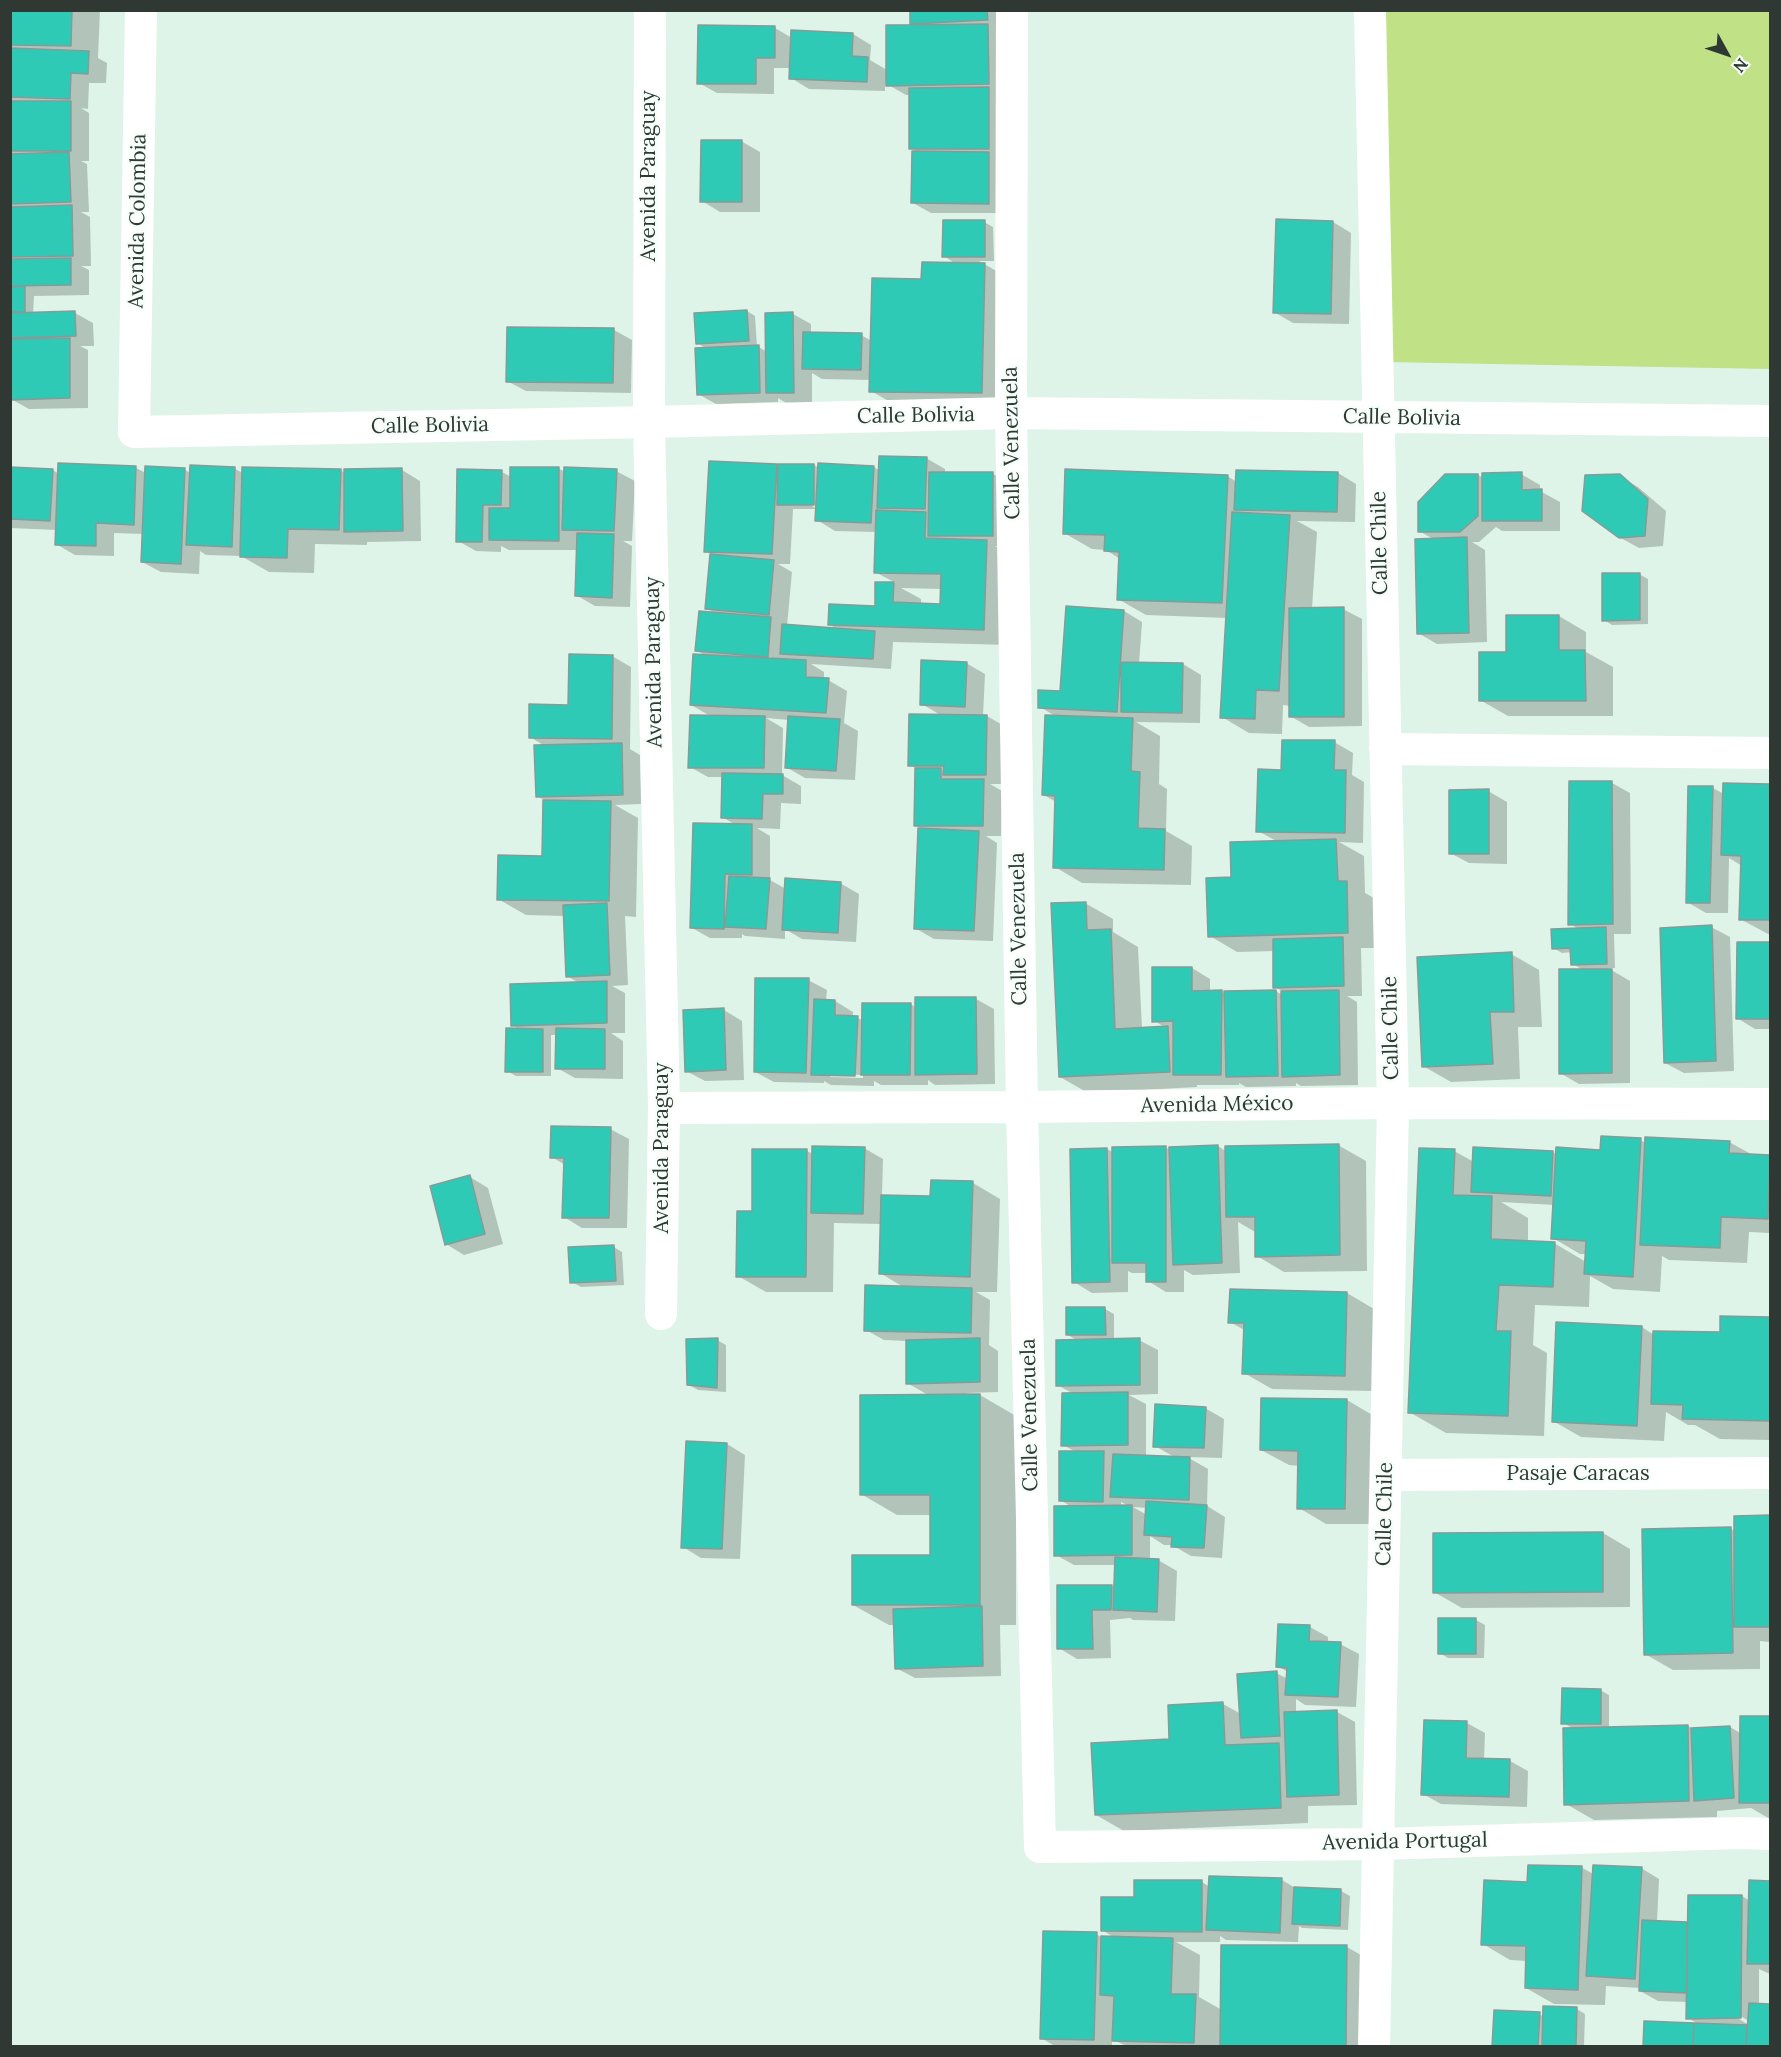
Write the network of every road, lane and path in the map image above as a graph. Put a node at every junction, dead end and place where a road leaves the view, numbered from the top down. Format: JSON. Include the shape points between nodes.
{"nodes":[{"id":1,"x":141,"y":10,"type":"edge"},
{"id":2,"x":650,"y":10,"type":"edge"},
{"id":3,"x":1012,"y":10,"type":"edge"},
{"id":4,"x":1370,"y":10,"type":"edge"},
{"id":5,"x":1011,"y":413,"type":"junction"},
{"id":6,"x":1377,"y":417,"type":"junction"},
{"id":7,"x":1770,"y":421,"type":"edge"},
{"id":8,"x":649,"y":422,"type":"junction"},
{"id":9,"x":134,"y":432,"type":"joint"},
{"id":10,"x":1385,"y":748,"type":"junction"},
{"id":11,"x":1770,"y":753,"type":"edge"},
{"id":12,"x":1393,"y":1103,"type":"junction"},
{"id":13,"x":1770,"y":1104,"type":"edge"},
{"id":14,"x":1022,"y":1107,"type":"junction"},
{"id":15,"x":664,"y":1108,"type":"junction"},
{"id":16,"x":661,"y":1314,"type":"dead end"},
{"id":17,"x":1770,"y":1473,"type":"edge"},
{"id":18,"x":1386,"y":1475,"type":"junction"},
{"id":19,"x":1770,"y":1834,"type":"edge"},
{"id":20,"x":1378,"y":1844,"type":"junction"},
{"id":21,"x":1040,"y":1847,"type":"joint"},
{"id":22,"x":1374,"y":2046,"type":"edge"}],
"edges":[{"from":1,"to":9,"type":"street","name":"Avenida Colombia"},
{"from":2,"to":8,"type":"street","name":"Avenida Paraguay"},
{"from":3,"to":5,"type":"street","name":"Calle Venezuela"},
{"from":4,"to":6,"type":"street","name":"Calle Chile"},
{"from":5,"to":6,"type":"street","name":"Calle Bolivia"},
{"from":5,"to":8,"type":"street","name":"Calle Bolivia"},
{"from":5,"to":14,"type":"street","name":"Calle Venezuela"},
{"from":6,"to":7,"type":"street","name":"Calle Bolivia"},
{"from":6,"to":10,"type":"street","name":"Calle Chile"},
{"from":8,"to":9,"type":"street","name":"Calle Bolivia"},
{"from":8,"to":15,"type":"street","name":"Avenida Paraguay"},
{"from":10,"to":11,"type":"street"},
{"from":10,"to":12,"type":"street","name":"Calle Chile"},
{"from":12,"to":13,"type":"street","name":"Avenida México"},
{"from":12,"to":14,"type":"street","name":"Avenida México"},
{"from":12,"to":18,"type":"street","name":"Calle Chile"},
{"from":14,"to":15,"type":"street","name":"Avenida México"},
{"from":14,"to":21,"type":"street","name":"Calle Venezuela"},
{"from":15,"to":16,"type":"street","name":"Avenida Paraguay"},
{"from":17,"to":18,"type":"street","name":"Pasaje Caracas"},
{"from":18,"to":20,"type":"street","name":"Calle Chile"},
{"from":19,"to":20,"type":"street","name":"Avenida Portugal"},
{"from":20,"to":21,"type":"street","name":"Avenida Portugal"},
{"from":20,"to":22,"type":"street","name":"Calle Chile"}]}
